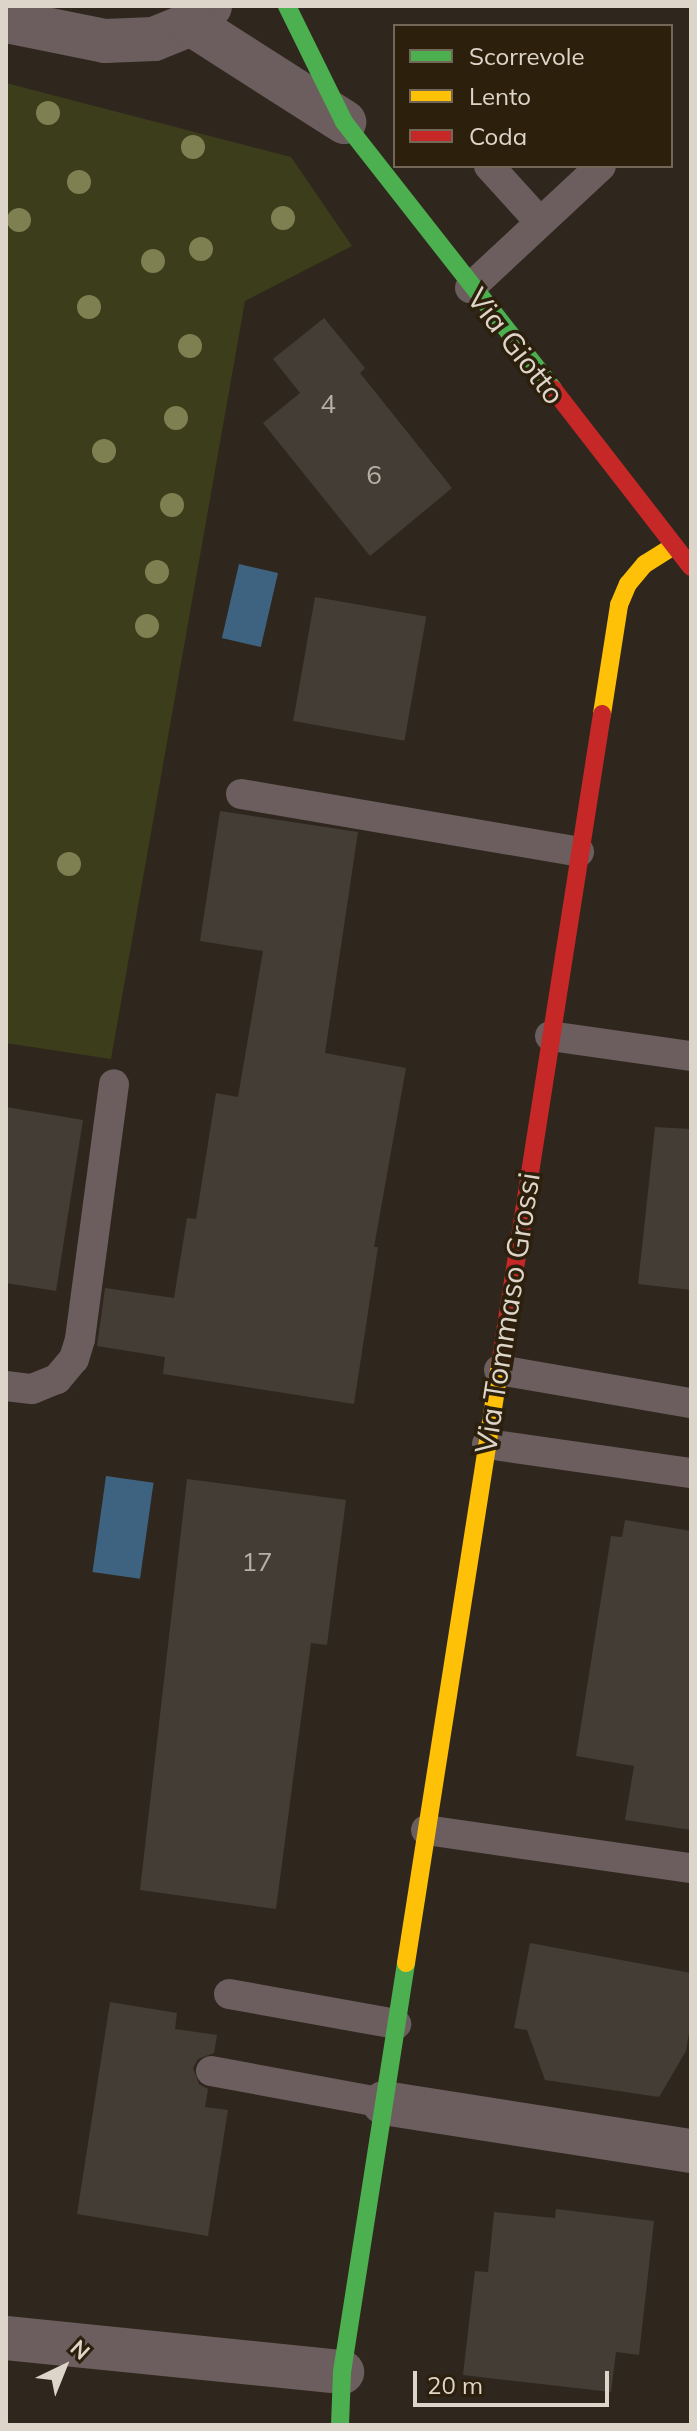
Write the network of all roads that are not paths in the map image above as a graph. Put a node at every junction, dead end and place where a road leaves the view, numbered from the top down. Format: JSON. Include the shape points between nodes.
{"nodes":[{"id":1,"x":287,"y":6,"type":"edge"},
{"id":2,"x":201,"y":15,"type":"edge"},
{"id":3,"x":6,"y":21,"type":"edge"},
{"id":4,"x":344,"y":122,"type":"junction"},
{"id":5,"x":491,"y":168,"type":"edge"},
{"id":6,"x":599,"y":168,"type":"edge"},
{"id":7,"x":539,"y":221,"type":"junction"},
{"id":8,"x":470,"y":288,"type":"junction"},
{"id":9,"x":674,"y":546,"type":"junction"},
{"id":10,"x":691,"y":567,"type":"edge"},
{"id":11,"x":241,"y":794,"type":"dead end"},
{"id":12,"x":579,"y":852,"type":"junction"},
{"id":13,"x":550,"y":1036,"type":"junction"},
{"id":14,"x":691,"y":1056,"type":"edge"},
{"id":15,"x":114,"y":1084,"type":"dead end"},
{"id":16,"x":499,"y":1370,"type":"junction"},
{"id":17,"x":6,"y":1386,"type":"edge"},
{"id":18,"x":691,"y":1403,"type":"edge"},
{"id":19,"x":487,"y":1444,"type":"junction"},
{"id":20,"x":691,"y":1473,"type":"edge"},
{"id":21,"x":426,"y":1830,"type":"junction"},
{"id":22,"x":691,"y":1868,"type":"edge"},
{"id":23,"x":229,"y":1994,"type":"dead end"},
{"id":24,"x":396,"y":2024,"type":"junction"},
{"id":25,"x":211,"y":2071,"type":"dead end"},
{"id":26,"x":384,"y":2103,"type":"junction"},
{"id":27,"x":691,"y":2151,"type":"edge"},
{"id":28,"x":6,"y":2338,"type":"edge"},
{"id":29,"x":342,"y":2372,"type":"junction"},
{"id":30,"x":340,"y":2425,"type":"edge"}],
"edges":[{"from":1,"to":4,"type":"street","name":"Via Giotto"},
{"from":2,"to":3,"type":"street","via":[[154,39],[105,41]]},
{"from":2,"to":4,"type":"street","name":"Via Giotto"},
{"from":4,"to":8,"type":"street","name":"Via Giotto"},
{"from":5,"to":7,"type":"lane"},
{"from":6,"to":7,"type":"lane"},
{"from":7,"to":8,"type":"lane"},
{"from":8,"to":9,"type":"street","name":"Via Giotto"},
{"from":9,"to":10,"type":"street","name":"Via Giotto"},
{"from":9,"to":12,"type":"street","name":"Via Tommaso Grossi","via":[[645,564],[619,605]]},
{"from":11,"to":12,"type":"lane"},
{"from":12,"to":13,"type":"street","name":"Via Tommaso Grossi"},
{"from":13,"to":14,"type":"lane"},
{"from":13,"to":16,"type":"street","name":"Via Tommaso Grossi"},
{"from":15,"to":17,"type":"lane","via":[[74,1359],[57,1379],[32,1389]]},
{"from":16,"to":18,"type":"lane"},
{"from":16,"to":19,"type":"street","name":"Via Tommaso Grossi"},
{"from":19,"to":20,"type":"lane"},
{"from":19,"to":21,"type":"street","name":"Via Tommaso Grossi"},
{"from":21,"to":22,"type":"lane"},
{"from":21,"to":24,"type":"street","name":"Via Tommaso Grossi"},
{"from":23,"to":24,"type":"lane"},
{"from":24,"to":26,"type":"street","name":"Via Tommaso Grossi"},
{"from":25,"to":26,"type":"lane"},
{"from":26,"to":27,"type":"street"},
{"from":26,"to":29,"type":"street","name":"Via Tommaso Grossi"},
{"from":28,"to":29,"type":"street"},
{"from":29,"to":30,"type":"street","name":"Via Tommaso Grossi"}]}
